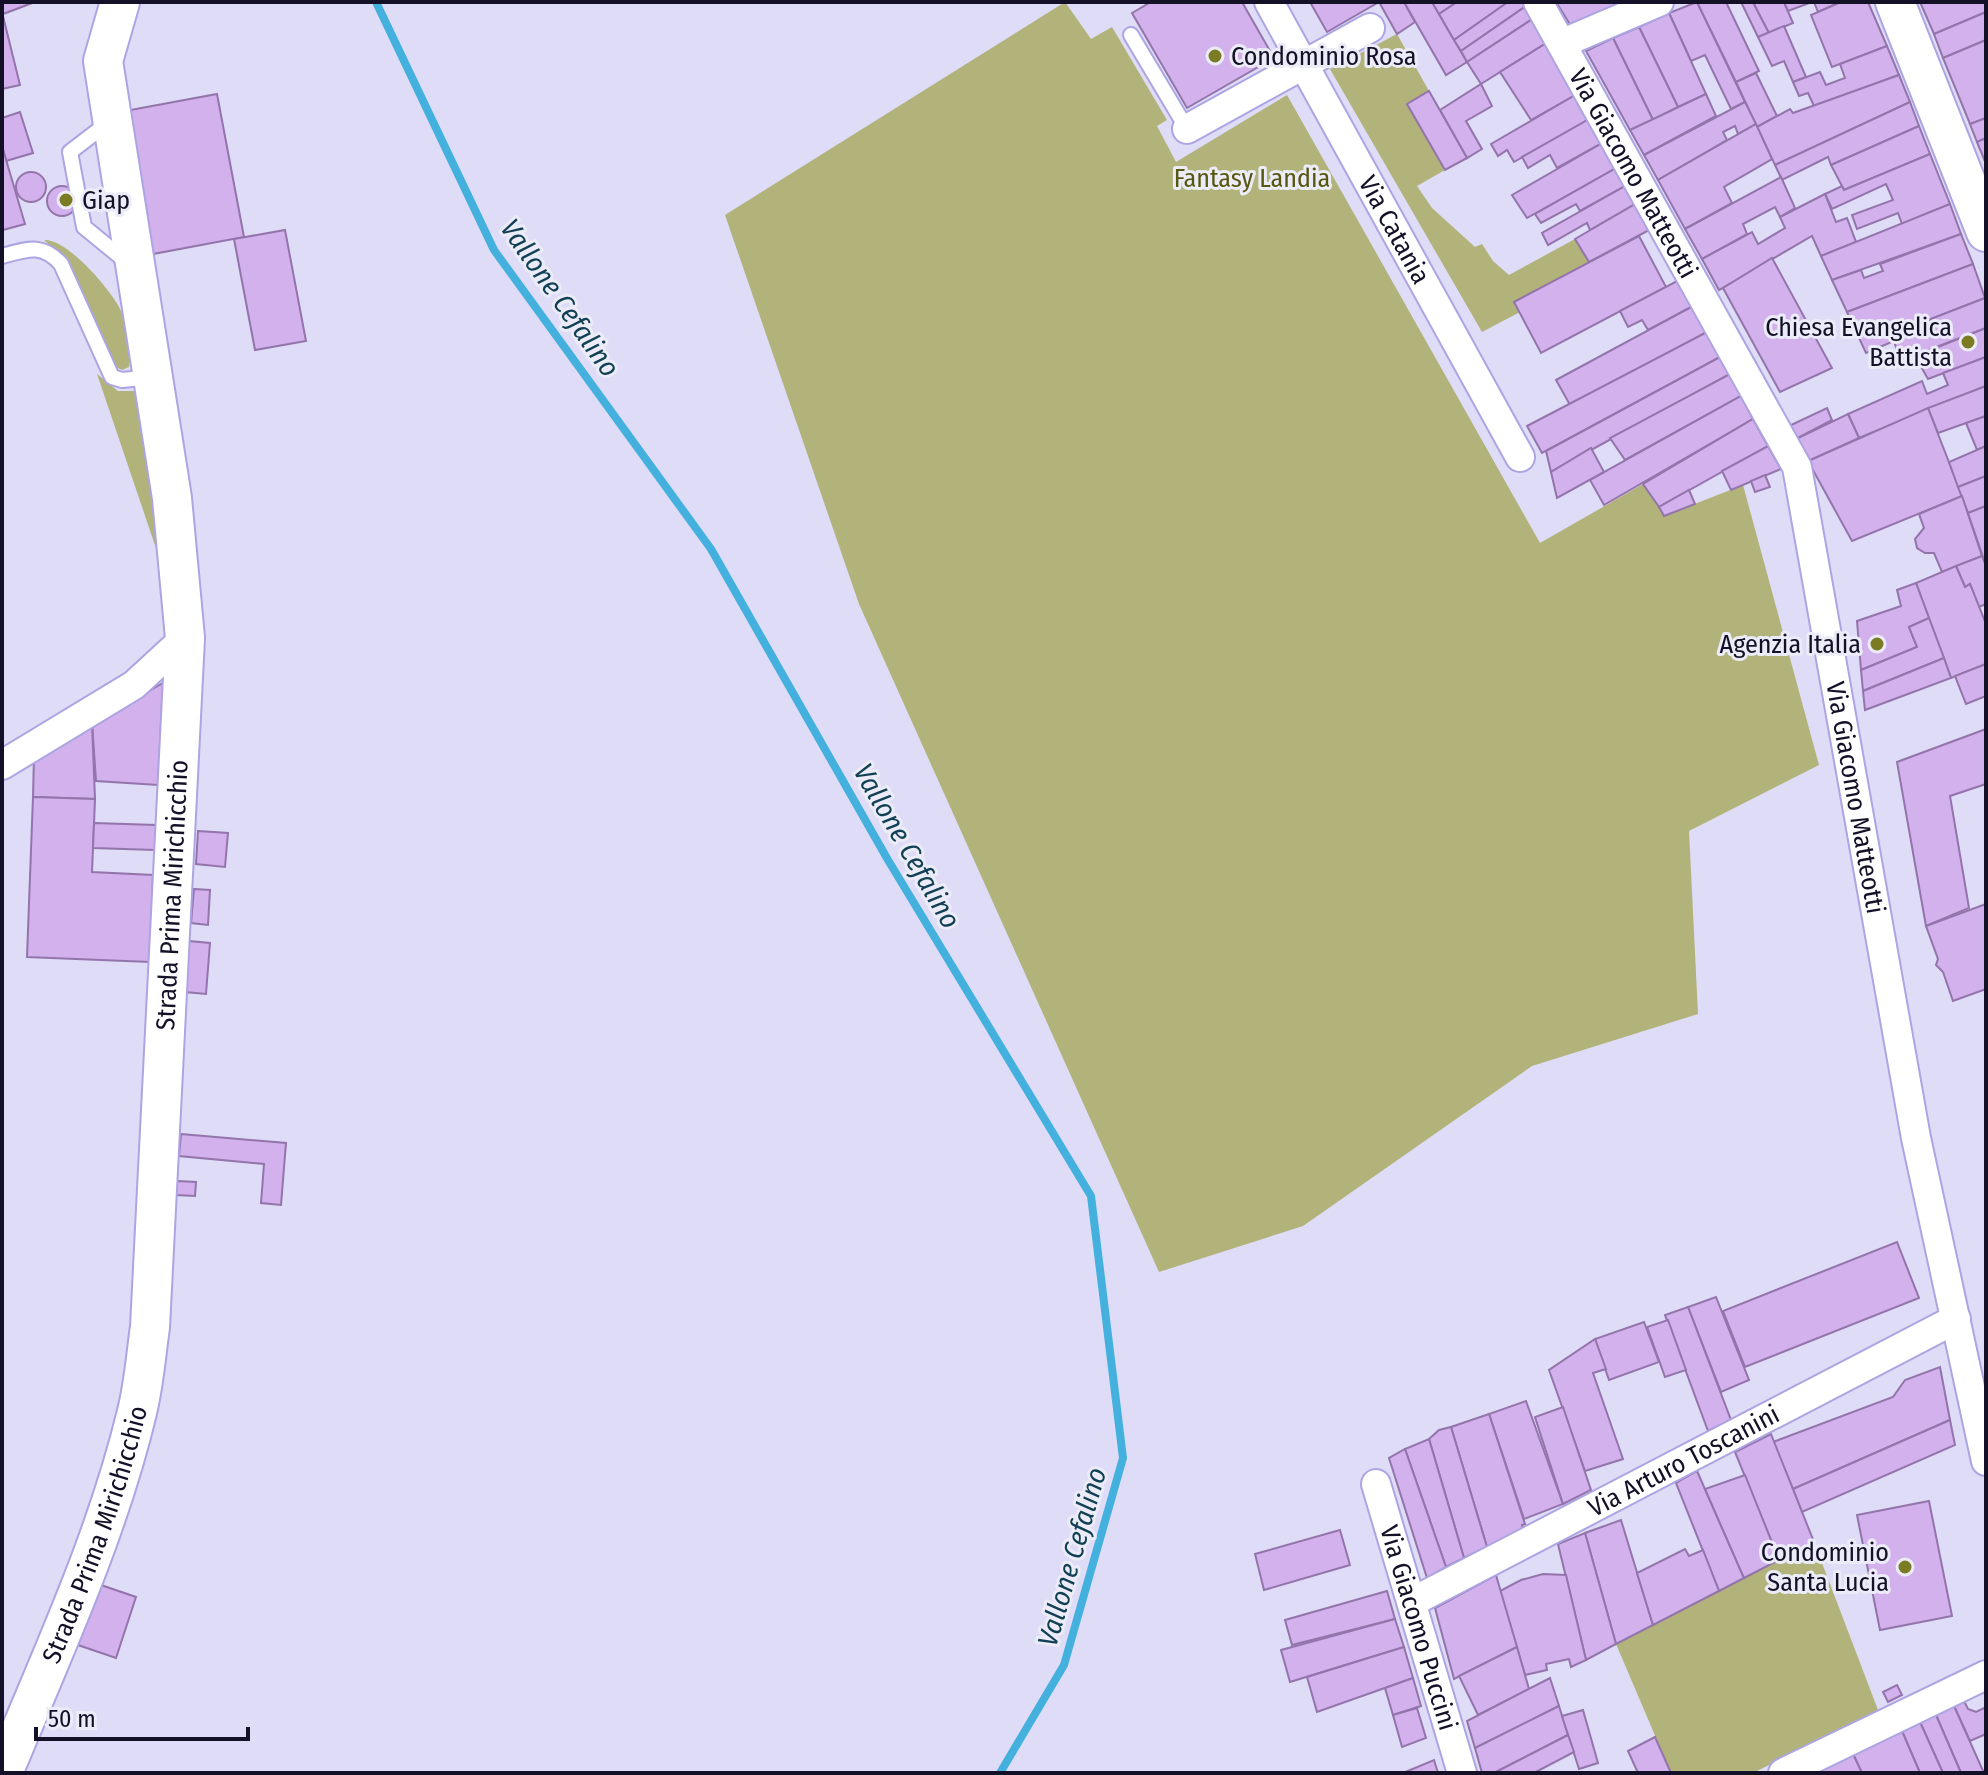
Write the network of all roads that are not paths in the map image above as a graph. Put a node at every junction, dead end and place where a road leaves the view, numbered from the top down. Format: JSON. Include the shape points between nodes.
{"nodes":[{"id":1,"x":120,"y":2,"type":"edge"},
{"id":2,"x":1269,"y":2,"type":"edge"},
{"id":3,"x":1538,"y":2,"type":"edge"},
{"id":4,"x":1659,"y":2,"type":"edge"},
{"id":5,"x":1895,"y":2,"type":"edge"},
{"id":6,"x":1370,"y":28,"type":"dead end"},
{"id":7,"x":1131,"y":35,"type":"dead end"},
{"id":8,"x":1563,"y":43,"type":"junction"},
{"id":9,"x":1304,"y":65,"type":"junction"},
{"id":10,"x":1187,"y":129,"type":"joint"},
{"id":11,"x":1986,"y":232,"type":"edge"},
{"id":12,"x":2,"y":256,"type":"edge"},
{"id":13,"x":153,"y":377,"type":"junction"},
{"id":14,"x":1520,"y":457,"type":"dead end"},
{"id":15,"x":185,"y":638,"type":"junction"},
{"id":16,"x":2,"y":765,"type":"edge"},
{"id":17,"x":1956,"y":1319,"type":"junction"},
{"id":18,"x":1986,"y":1461,"type":"edge"},
{"id":19,"x":1376,"y":1484,"type":"dead end"},
{"id":20,"x":1412,"y":1602,"type":"junction"},
{"id":21,"x":1986,"y":1675,"type":"edge"},
{"id":22,"x":3,"y":1773,"type":"edge"},
{"id":23,"x":1462,"y":1773,"type":"edge"},
{"id":24,"x":1783,"y":1773,"type":"edge"}],
"edges":[{"from":1,"to":13,"type":"main road","name":"Strada Prima Mirichicchio","via":[[103,61]]},
{"from":2,"to":9,"type":"street","name":"Via Catania"},
{"from":3,"to":8,"type":"street","name":"Via Giacomo Matteotti"},
{"from":4,"to":8,"type":"street"},
{"from":5,"to":11,"type":"main road"},
{"from":6,"to":9,"type":"street"},
{"from":7,"to":10,"type":"lane"},
{"from":8,"to":17,"type":"street","name":"Via Giacomo Matteotti","via":[[1797,467],[1916,1138]]},
{"from":9,"to":10,"type":"street"},
{"from":9,"to":14,"type":"street","name":"Via Catania"},
{"from":12,"to":13,"type":"lane","via":[[37,247],[50,252],[61,264],[112,377]]},
{"from":13,"to":15,"type":"main road","name":"Strada Prima Mirichicchio","via":[[172,498]]},
{"from":15,"to":16,"type":"street","via":[[134,685]]},
{"from":15,"to":22,"type":"main road","name":"Strada Prima Mirichicchio","via":[[150,1327],[138,1409],[94,1554]]},
{"from":17,"to":18,"type":"street","name":"Via Giacomo Matteotti"},
{"from":17,"to":20,"type":"street","name":"Via Arturo Toscanini"},
{"from":19,"to":20,"type":"street","name":"Via Giacomo Puccini"},
{"from":20,"to":23,"type":"street","name":"Via Giacomo Puccini"},
{"from":21,"to":24,"type":"street"}]}
